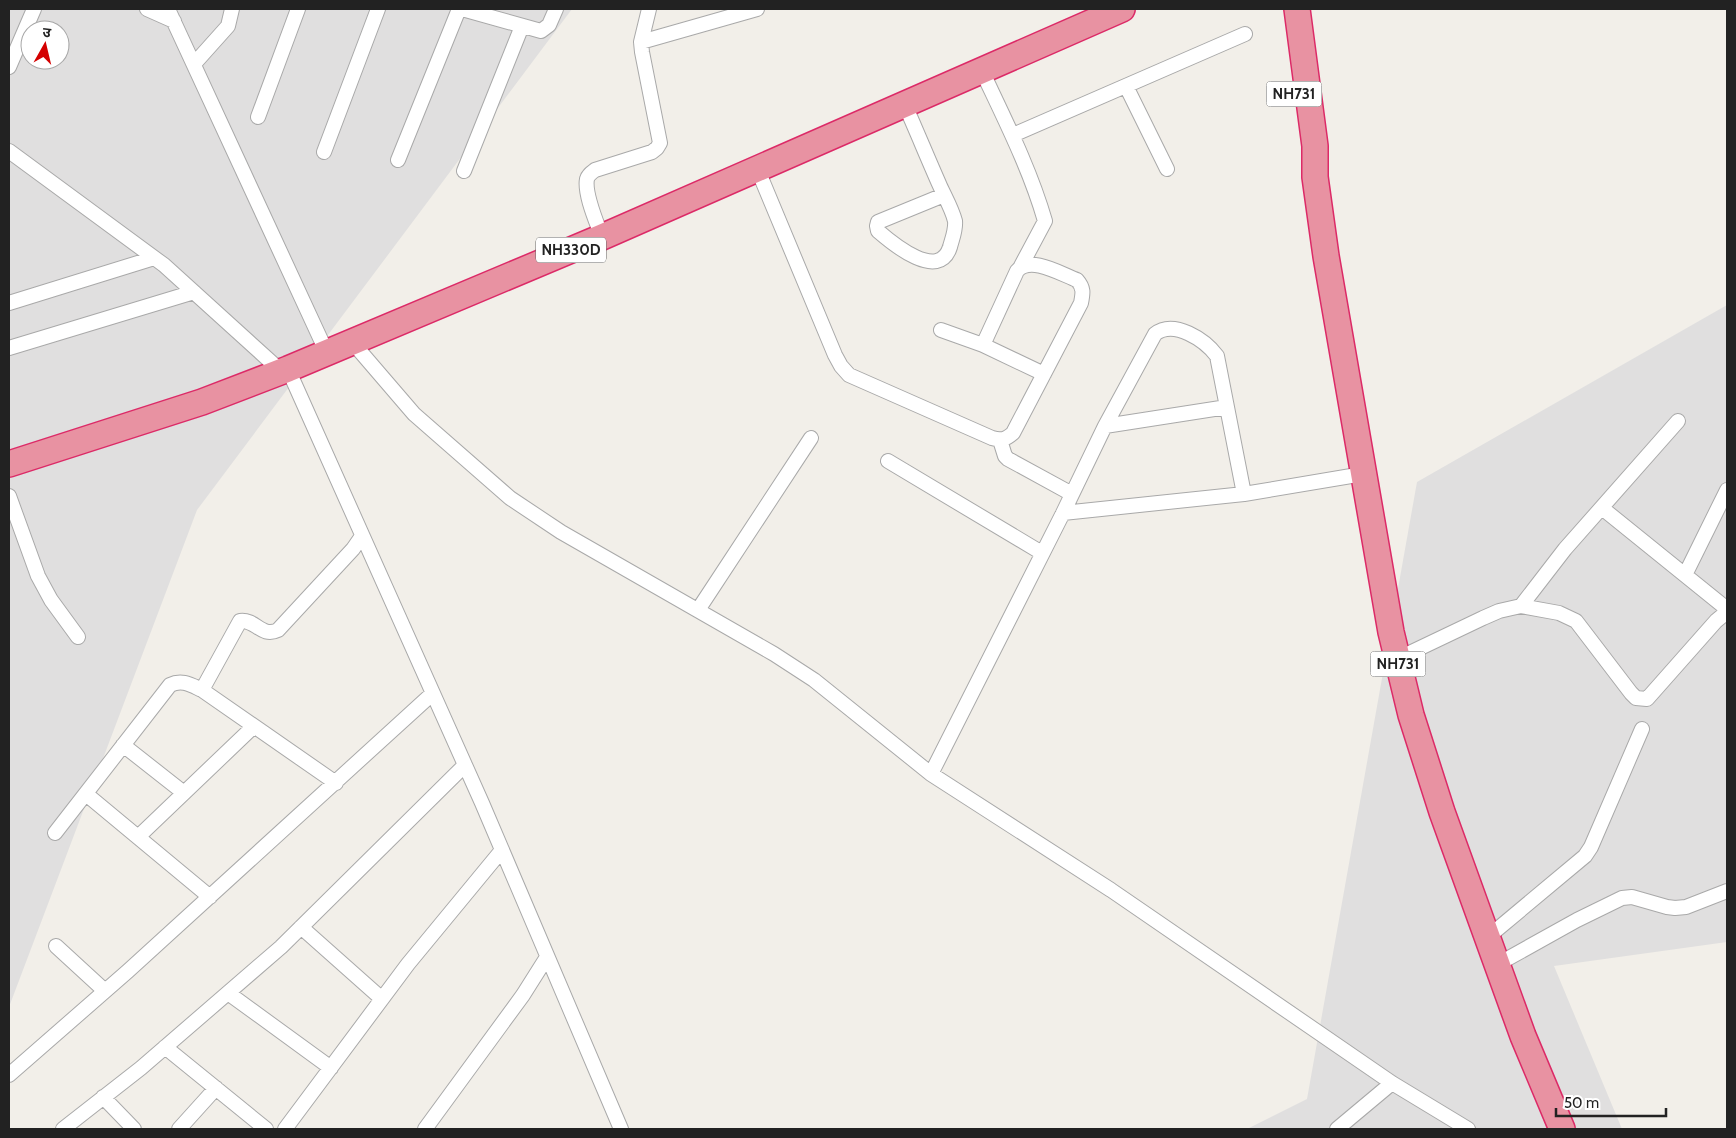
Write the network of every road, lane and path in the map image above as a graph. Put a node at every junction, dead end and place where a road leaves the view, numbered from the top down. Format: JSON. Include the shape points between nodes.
{"nodes":[{"id":1,"x":34,"y":9,"type":"edge"},
{"id":2,"x":147,"y":9,"type":"edge"},
{"id":3,"x":232,"y":9,"type":"edge"},
{"id":4,"x":298,"y":9,"type":"edge"},
{"id":5,"x":378,"y":9,"type":"edge"},
{"id":6,"x":460,"y":9,"type":"edge"},
{"id":7,"x":556,"y":9,"type":"edge"},
{"id":8,"x":649,"y":9,"type":"edge"},
{"id":9,"x":757,"y":9,"type":"edge"},
{"id":10,"x":1122,"y":9,"type":"edge"},
{"id":11,"x":1282,"y":9,"type":"edge"},
{"id":12,"x":1297,"y":9,"type":"edge"},
{"id":13,"x":481,"y":11,"type":"edge"},
{"id":14,"x":171,"y":15,"type":"edge"},
{"id":15,"x":522,"y":26,"type":"junction"},
{"id":16,"x":1245,"y":34,"type":"dead end"},
{"id":17,"x":641,"y":42,"type":"junction"},
{"id":18,"x":194,"y":64,"type":"junction"},
{"id":19,"x":9,"y":67,"type":"edge"},
{"id":20,"x":982,"y":71,"type":"junction"},
{"id":21,"x":1126,"y":86,"type":"junction"},
{"id":22,"x":905,"y":105,"type":"junction"},
{"id":23,"x":258,"y":116,"type":"dead end"},
{"id":24,"x":1012,"y":135,"type":"junction"},
{"id":25,"x":9,"y":151,"type":"edge"},
{"id":26,"x":324,"y":152,"type":"dead end"},
{"id":27,"x":398,"y":160,"type":"dead end"},
{"id":28,"x":757,"y":168,"type":"junction"},
{"id":29,"x":1167,"y":169,"type":"dead end"},
{"id":30,"x":464,"y":170,"type":"dead end"},
{"id":31,"x":1315,"y":176,"type":"junction"},
{"id":32,"x":944,"y":195,"type":"junction"},
{"id":33,"x":602,"y":237,"type":"junction"},
{"id":34,"x":154,"y":258,"type":"junction"},
{"id":35,"x":1021,"y":266,"type":"junction"},
{"id":36,"x":194,"y":292,"type":"junction"},
{"id":37,"x":9,"y":304,"type":"edge"},
{"id":38,"x":941,"y":330,"type":"dead end"},
{"id":39,"x":353,"y":342,"type":"junction"},
{"id":40,"x":983,"y":345,"type":"junction"},
{"id":41,"x":9,"y":348,"type":"edge"},
{"id":42,"x":327,"y":353,"type":"junction"},
{"id":43,"x":285,"y":370,"type":"junction"},
{"id":44,"x":1044,"y":374,"type":"junction"},
{"id":45,"x":1227,"y":408,"type":"junction"},
{"id":46,"x":1678,"y":421,"type":"dead end"},
{"id":47,"x":1105,"y":426,"type":"junction"},
{"id":48,"x":811,"y":438,"type":"dead end"},
{"id":49,"x":1000,"y":440,"type":"junction"},
{"id":50,"x":888,"y":461,"type":"dead end"},
{"id":51,"x":9,"y":464,"type":"edge"},
{"id":52,"x":1363,"y":474,"type":"junction"},
{"id":53,"x":1727,"y":490,"type":"edge"},
{"id":54,"x":1072,"y":494,"type":"junction"},
{"id":55,"x":1244,"y":494,"type":"junction"},
{"id":56,"x":9,"y":496,"type":"edge"},
{"id":57,"x":1602,"y":508,"type":"junction"},
{"id":58,"x":1063,"y":513,"type":"junction"},
{"id":59,"x":362,"y":536,"type":"junction"},
{"id":60,"x":1042,"y":553,"type":"junction"},
{"id":61,"x":1685,"y":575,"type":"junction"},
{"id":62,"x":1521,"y":606,"type":"junction"},
{"id":63,"x":1727,"y":609,"type":"edge"},
{"id":64,"x":698,"y":610,"type":"junction"},
{"id":65,"x":78,"y":637,"type":"dead end"},
{"id":66,"x":1397,"y":659,"type":"junction"},
{"id":67,"x":202,"y":690,"type":"junction"},
{"id":68,"x":432,"y":694,"type":"junction"},
{"id":69,"x":253,"y":727,"type":"junction"},
{"id":70,"x":1642,"y":729,"type":"dead end"},
{"id":71,"x":124,"y":744,"type":"junction"},
{"id":72,"x":465,"y":765,"type":"junction"},
{"id":73,"x":931,"y":774,"type":"junction"},
{"id":74,"x":336,"y":782,"type":"junction"},
{"id":75,"x":184,"y":793,"type":"junction"},
{"id":76,"x":86,"y":794,"type":"junction"},
{"id":77,"x":55,"y":833,"type":"dead end"},
{"id":78,"x":138,"y":837,"type":"junction"},
{"id":79,"x":502,"y":850,"type":"junction"},
{"id":80,"x":1727,"y":891,"type":"edge"},
{"id":81,"x":210,"y":897,"type":"junction"},
{"id":82,"x":301,"y":927,"type":"junction"},
{"id":83,"x":1488,"y":937,"type":"junction"},
{"id":84,"x":56,"y":946,"type":"dead end"},
{"id":85,"x":547,"y":957,"type":"junction"},
{"id":86,"x":1498,"y":964,"type":"junction"},
{"id":87,"x":105,"y":991,"type":"junction"},
{"id":88,"x":228,"y":993,"type":"junction"},
{"id":89,"x":382,"y":999,"type":"junction"},
{"id":90,"x":165,"y":1047,"type":"junction"},
{"id":91,"x":330,"y":1068,"type":"junction"},
{"id":92,"x":9,"y":1076,"type":"edge"},
{"id":93,"x":1392,"y":1083,"type":"junction"},
{"id":94,"x":216,"y":1088,"type":"junction"},
{"id":95,"x":103,"y":1097,"type":"junction"},
{"id":96,"x":63,"y":1129,"type":"edge"},
{"id":97,"x":134,"y":1129,"type":"edge"},
{"id":98,"x":179,"y":1129,"type":"edge"},
{"id":99,"x":266,"y":1129,"type":"edge"},
{"id":100,"x":285,"y":1129,"type":"edge"},
{"id":101,"x":425,"y":1129,"type":"edge"},
{"id":102,"x":621,"y":1129,"type":"edge"},
{"id":103,"x":1337,"y":1129,"type":"edge"},
{"id":104,"x":1468,"y":1129,"type":"edge"},
{"id":105,"x":1562,"y":1129,"type":"edge"}],
"edges":[{"from":1,"to":19,"type":"street"},
{"from":2,"to":14,"type":"street"},
{"from":3,"to":18,"type":"street","via":[[228,26]]},
{"from":4,"to":23,"type":"street"},
{"from":5,"to":26,"type":"street"},
{"from":6,"to":13,"type":"street"},
{"from":6,"to":27,"type":"street"},
{"from":7,"to":15,"type":"street","via":[[549,25],[541,31]]},
{"from":8,"to":17,"type":"street"},
{"from":9,"to":17,"type":"street"},
{"from":10,"to":20,"type":"highway","number":"NH330D"},
{"from":11,"to":31,"type":"highway","number":"NH731","via":[[1302,147]]},
{"from":12,"to":31,"type":"highway","number":"NH731","via":[[1316,146]]},
{"from":13,"to":15,"type":"street"},
{"from":14,"to":18,"type":"street"},
{"from":15,"to":30,"type":"street"},
{"from":16,"to":21,"type":"street"},
{"from":17,"to":33,"type":"street","via":[[660,143],[652,152],[589,174],[588,190]]},
{"from":18,"to":42,"type":"street"},
{"from":20,"to":22,"type":"highway","number":"NH330D"},
{"from":20,"to":24,"type":"street"},
{"from":21,"to":24,"type":"street"},
{"from":21,"to":29,"type":"street"},
{"from":22,"to":28,"type":"highway","number":"NH330D"},
{"from":22,"to":32,"type":"street"},
{"from":24,"to":35,"type":"street","via":[[1045,221]]},
{"from":25,"to":34,"type":"street"},
{"from":28,"to":33,"type":"highway","number":"NH330D"},
{"from":28,"to":49,"type":"street","via":[[835,356],[849,375]]},
{"from":31,"to":52,"type":"highway","number":"NH731"},
{"from":32,"to":32,"type":"street","via":[[955,221],[955,231],[948,253],[943,258],[937,261],[913,257],[878,231],[878,222]]},
{"from":33,"to":39,"type":"highway","number":"NH330D"},
{"from":34,"to":36,"type":"street"},
{"from":34,"to":37,"type":"street"},
{"from":35,"to":40,"type":"street"},
{"from":35,"to":44,"type":"street","via":[[1035,264],[1077,280],[1084,290],[1081,303]]},
{"from":36,"to":41,"type":"street"},
{"from":36,"to":43,"type":"street"},
{"from":38,"to":40,"type":"street"},
{"from":39,"to":42,"type":"highway","number":"NH330D"},
{"from":39,"to":64,"type":"street","via":[[414,414],[510,498],[561,532]]},
{"from":40,"to":44,"type":"street"},
{"from":42,"to":43,"type":"highway","number":"NH330D"},
{"from":43,"to":51,"type":"highway","number":"NH330D","via":[[202,402]]},
{"from":43,"to":59,"type":"street"},
{"from":44,"to":49,"type":"street","via":[[1013,433]]},
{"from":45,"to":47,"type":"street"},
{"from":45,"to":47,"type":"street","via":[[1217,356],[1212,349],[1180,330],[1167,328],[1155,334]]},
{"from":45,"to":55,"type":"street"},
{"from":46,"to":57,"type":"street"},
{"from":47,"to":54,"type":"street"},
{"from":48,"to":64,"type":"street"},
{"from":49,"to":54,"type":"street","via":[[1008,459]]},
{"from":50,"to":60,"type":"street"},
{"from":52,"to":55,"type":"street"},
{"from":52,"to":66,"type":"highway","number":"NH731"},
{"from":53,"to":61,"type":"street"},
{"from":54,"to":58,"type":"street"},
{"from":55,"to":58,"type":"street"},
{"from":56,"to":65,"type":"street","via":[[38,576]]},
{"from":57,"to":61,"type":"street"},
{"from":57,"to":62,"type":"street"},
{"from":58,"to":60,"type":"street"},
{"from":59,"to":67,"type":"street","via":[[278,630],[267,632],[247,621],[240,621]]},
{"from":59,"to":68,"type":"street"},
{"from":60,"to":73,"type":"street"},
{"from":61,"to":63,"type":"street"},
{"from":62,"to":63,"type":"street","via":[[1559,613],[1576,621],[1631,693],[1642,699],[1652,695]]},
{"from":62,"to":66,"type":"street","via":[[1499,611]]},
{"from":64,"to":73,"type":"street","via":[[814,680]]},
{"from":66,"to":83,"type":"highway","number":"NH731","via":[[1428,772]]},
{"from":67,"to":69,"type":"street"},
{"from":67,"to":71,"type":"street","via":[[181,682],[170,684]]},
{"from":68,"to":72,"type":"street"},
{"from":68,"to":74,"type":"street"},
{"from":69,"to":74,"type":"street"},
{"from":69,"to":75,"type":"street"},
{"from":70,"to":83,"type":"street","via":[[1585,856]]},
{"from":71,"to":75,"type":"street"},
{"from":71,"to":76,"type":"street"},
{"from":72,"to":79,"type":"street"},
{"from":72,"to":82,"type":"street"},
{"from":73,"to":93,"type":"street","via":[[1111,890]]},
{"from":74,"to":81,"type":"street"},
{"from":75,"to":78,"type":"street"},
{"from":76,"to":77,"type":"street"},
{"from":76,"to":78,"type":"street"},
{"from":78,"to":81,"type":"street"},
{"from":79,"to":85,"type":"street"},
{"from":79,"to":89,"type":"street"},
{"from":80,"to":86,"type":"street","via":[[1676,908],[1632,897],[1622,898]]},
{"from":81,"to":87,"type":"street"},
{"from":82,"to":88,"type":"street"},
{"from":82,"to":89,"type":"street"},
{"from":83,"to":86,"type":"highway","number":"NH731"},
{"from":84,"to":87,"type":"street"},
{"from":85,"to":101,"type":"street"},
{"from":85,"to":102,"type":"street"},
{"from":86,"to":105,"type":"highway","number":"NH731","via":[[1523,1036]]},
{"from":87,"to":92,"type":"street"},
{"from":88,"to":90,"type":"street"},
{"from":88,"to":91,"type":"street"},
{"from":89,"to":91,"type":"street"},
{"from":90,"to":94,"type":"street"},
{"from":90,"to":95,"type":"street"},
{"from":91,"to":100,"type":"street"},
{"from":93,"to":103,"type":"street"},
{"from":93,"to":104,"type":"street"},
{"from":94,"to":98,"type":"street"},
{"from":94,"to":99,"type":"street"},
{"from":95,"to":96,"type":"street"},
{"from":95,"to":97,"type":"street"}]}
